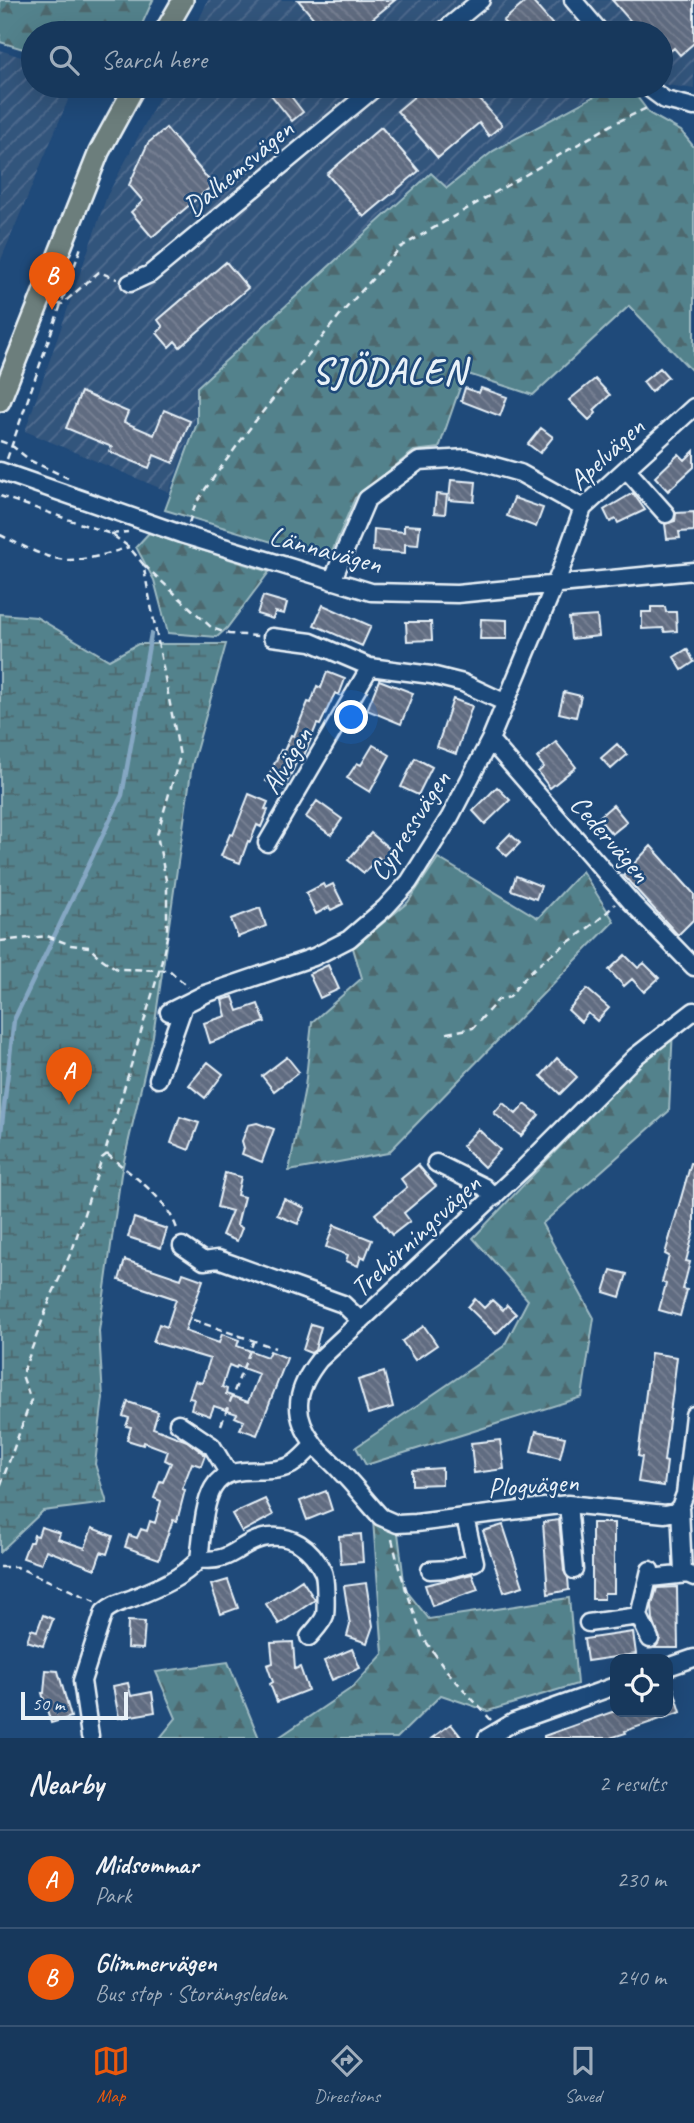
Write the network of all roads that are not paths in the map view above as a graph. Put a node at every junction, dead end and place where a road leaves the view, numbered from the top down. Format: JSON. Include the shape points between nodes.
{"nodes":[{"id":1,"x":183,"y":0,"type":"edge"},
{"id":2,"x":481,"y":0,"type":"edge"},
{"id":3,"x":573,"y":0,"type":"edge"},
{"id":4,"x":171,"y":21,"type":"edge"},
{"id":5,"x":456,"y":21,"type":"edge"},
{"id":6,"x":591,"y":21,"type":"edge"},
{"id":7,"x":128,"y":98,"type":"edge"},
{"id":8,"x":363,"y":98,"type":"edge"},
{"id":9,"x":662,"y":98,"type":"edge"},
{"id":10,"x":694,"y":107,"type":"edge"},
{"id":11,"x":130,"y":283,"type":"road end"},
{"id":12,"x":0,"y":401,"type":"edge"},
{"id":13,"x":691,"y":417,"type":"edge"},
{"id":14,"x":626,"y":469,"type":"junction"},
{"id":15,"x":0,"y":471,"type":"edge"},
{"id":16,"x":583,"y":508,"type":"junction"},
{"id":17,"x":666,"y":514,"type":"dead end"},
{"id":18,"x":694,"y":571,"type":"edge"},
{"id":19,"x":332,"y":581,"type":"junction"},
{"id":20,"x":553,"y":585,"type":"junction"},
{"id":21,"x":272,"y":638,"type":"road end"},
{"id":22,"x":370,"y":667,"type":"junction"},
{"id":23,"x":504,"y":702,"type":"junction"},
{"id":24,"x":490,"y":740,"type":"junction"},
{"id":25,"x":267,"y":843,"type":"dead end"},
{"id":26,"x":694,"y":967,"type":"edge"},
{"id":27,"x":694,"y":1010,"type":"edge"},
{"id":28,"x":158,"y":1079,"type":"dead end"},
{"id":29,"x":436,"y":1164,"type":"dead end"},
{"id":30,"x":494,"y":1197,"type":"junction"},
{"id":31,"x":182,"y":1246,"type":"road end"},
{"id":32,"x":360,"y":1321,"type":"junction"},
{"id":33,"x":694,"y":1415,"type":"edge"},
{"id":34,"x":178,"y":1423,"type":"dead end"},
{"id":35,"x":314,"y":1445,"type":"junction"},
{"id":36,"x":229,"y":1474,"type":"junction"},
{"id":37,"x":568,"y":1504,"type":"junction"},
{"id":38,"x":680,"y":1507,"type":"junction"},
{"id":39,"x":465,"y":1517,"type":"junction"},
{"id":40,"x":389,"y":1522,"type":"joint"},
{"id":41,"x":199,"y":1559,"type":"junction"},
{"id":42,"x":430,"y":1570,"type":"dead end"},
{"id":43,"x":574,"y":1570,"type":"dead end"},
{"id":44,"x":691,"y":1575,"type":"edge"},
{"id":45,"x":639,"y":1616,"type":"junction"},
{"id":46,"x":588,"y":1623,"type":"dead end"},
{"id":47,"x":309,"y":1637,"type":"dead end"},
{"id":48,"x":650,"y":1639,"type":"dead end"},
{"id":49,"x":694,"y":1658,"type":"edge"},
{"id":50,"x":673,"y":1665,"type":"edge"},
{"id":51,"x":610,"y":1688,"type":"edge"},
{"id":52,"x":505,"y":1734,"type":"edge"},
{"id":53,"x":90,"y":1736,"type":"dead end"},
{"id":54,"x":487,"y":1738,"type":"edge"}],
"edges":[{"from":1,"to":4,"type":"main road"},
{"from":2,"to":5,"type":"street"},
{"from":3,"to":6,"type":"street"},
{"from":7,"to":12,"type":"main road","via":[[99,152]]},
{"from":8,"to":11,"type":"street","name":"Dalhemsvägen","via":[[150,274]]},
{"from":9,"to":10,"type":"street"},
{"from":13,"to":14,"type":"street","name":"Apelvägen"},
{"from":14,"to":16,"type":"street","name":"Apelvägen"},
{"from":14,"to":17,"type":"street"},
{"from":15,"to":19,"type":"street","name":"Lännavägen"},
{"from":16,"to":19,"type":"street","via":[[520,473],[466,458],[419,461],[367,499]]},
{"from":16,"to":20,"type":"street","name":"Apelvägen"},
{"from":18,"to":20,"type":"street","name":"Lännavägen"},
{"from":19,"to":20,"type":"street","name":"Lännavägen","via":[[370,592],[457,594]]},
{"from":20,"to":23,"type":"street","name":"Cypressvägen"},
{"from":21,"to":22,"type":"street","via":[[310,642]]},
{"from":22,"to":23,"type":"street","via":[[463,683]]},
{"from":22,"to":25,"type":"street","name":"Alvägen"},
{"from":23,"to":24,"type":"street","name":"Cypressvägen"},
{"from":24,"to":26,"type":"street","name":"Cedervägen"},
{"from":24,"to":28,"type":"street","name":"Cypressvägen","via":[[417,871],[367,926],[314,957],[183,1005]]},
{"from":27,"to":30,"type":"street","name":"Trehörningsvägen","via":[[636,1056]]},
{"from":29,"to":30,"type":"street","via":[[484,1187]]},
{"from":30,"to":32,"type":"street","name":"Trehörningsvägen"},
{"from":31,"to":32,"type":"street","via":[[204,1261],[218,1259],[343,1304]]},
{"from":32,"to":35,"type":"street","name":"Trehörningsvägen","via":[[305,1377],[298,1404]]},
{"from":33,"to":38,"type":"street"},
{"from":34,"to":36,"type":"street","via":[[212,1446]]},
{"from":35,"to":36,"type":"street","via":[[291,1466]]},
{"from":35,"to":40,"type":"street","name":"Trehörningsvägen"},
{"from":36,"to":41,"type":"street","via":[[210,1494]]},
{"from":37,"to":38,"type":"street","name":"Plogvägen","via":[[666,1514]]},
{"from":37,"to":39,"type":"street","name":"Plogvägen"},
{"from":37,"to":43,"type":"street"},
{"from":38,"to":44,"type":"street","via":[[683,1572]]},
{"from":39,"to":40,"type":"street","name":"Plogvägen"},
{"from":39,"to":42,"type":"street","via":[[475,1562]]},
{"from":41,"to":47,"type":"street","via":[[221,1559],[263,1538],[287,1538],[307,1547],[325,1574],[324,1617]]},
{"from":41,"to":53,"type":"street","via":[[158,1587],[104,1612],[82,1681]]},
{"from":44,"to":45,"type":"street","via":[[650,1574]]},
{"from":45,"to":46,"type":"street"},
{"from":45,"to":48,"type":"street"},
{"from":49,"to":50,"type":"street"},
{"from":51,"to":52,"type":"street","via":[[514,1722]]},
{"from":52,"to":54,"type":"street"}]}
